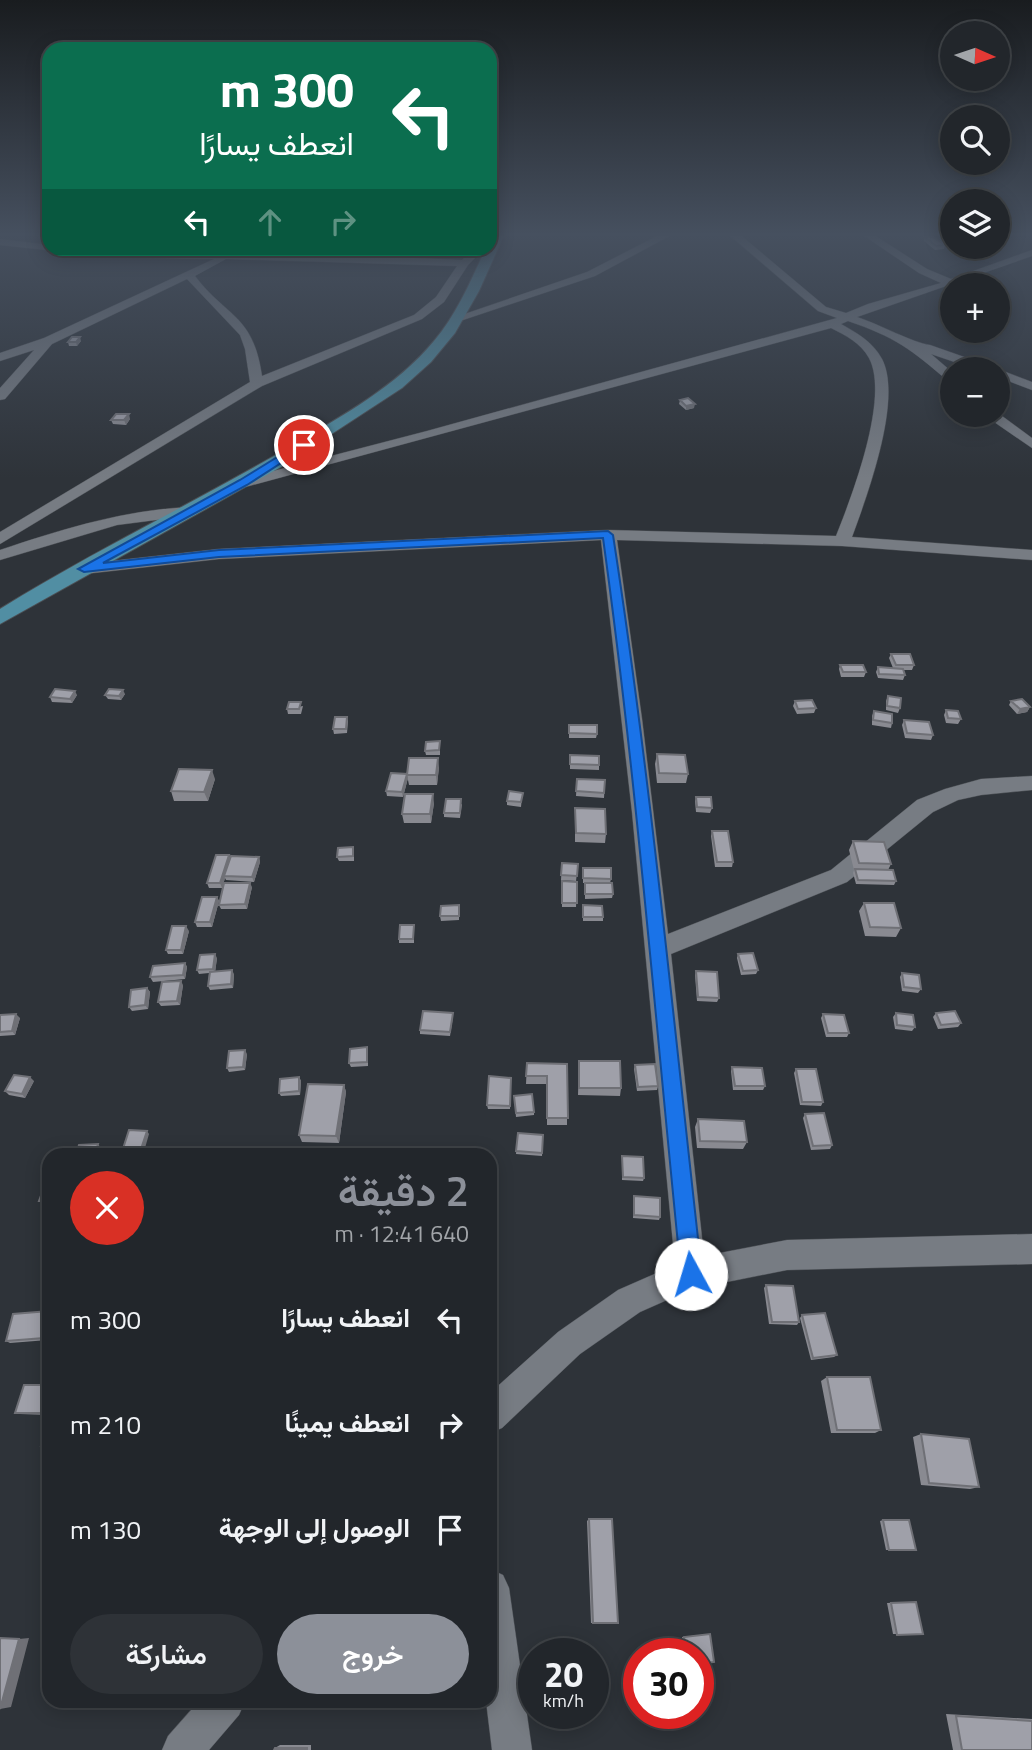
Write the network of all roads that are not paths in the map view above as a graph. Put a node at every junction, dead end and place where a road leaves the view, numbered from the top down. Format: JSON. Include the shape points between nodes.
{"nodes":[{"id":1,"x":103,"y":315,"type":"edge"},
{"id":2,"x":226,"y":315,"type":"edge"},
{"id":3,"x":422,"y":315,"type":"edge"},
{"id":4,"x":458,"y":315,"type":"edge"},
{"id":5,"x":469,"y":315,"type":"edge"},
{"id":6,"x":840,"y":315,"type":"edge"},
{"id":7,"x":853,"y":315,"type":"edge"},
{"id":8,"x":847,"y":317,"type":"junction"},
{"id":9,"x":456,"y":319,"type":"junction"},
{"id":10,"x":832,"y":324,"type":"junction"},
{"id":11,"x":48,"y":341,"type":"junction"},
{"id":12,"x":911,"y":343,"type":"junction"},
{"id":13,"x":0,"y":357,"type":"edge"},
{"id":14,"x":951,"y":357,"type":"edge"},
{"id":15,"x":940,"y":368,"type":"edge"},
{"id":16,"x":1010,"y":378,"type":"edge"},
{"id":17,"x":257,"y":383,"type":"junction"},
{"id":18,"x":1032,"y":386,"type":"edge"},
{"id":19,"x":0,"y":396,"type":"edge"},
{"id":20,"x":1008,"y":427,"type":"edge"},
{"id":21,"x":1032,"y":444,"type":"edge"},
{"id":22,"x":244,"y":483,"type":"junction"},
{"id":23,"x":190,"y":512,"type":"junction"},
{"id":24,"x":608,"y":535,"type":"junction"},
{"id":25,"x":0,"y":539,"type":"edge"},
{"id":26,"x":842,"y":541,"type":"junction"},
{"id":27,"x":0,"y":555,"type":"edge"},
{"id":28,"x":1032,"y":555,"type":"edge"},
{"id":29,"x":84,"y":569,"type":"junction"},
{"id":30,"x":0,"y":618,"type":"edge"},
{"id":31,"x":1032,"y":783,"type":"edge"},
{"id":32,"x":656,"y":949,"type":"junction"},
{"id":33,"x":1032,"y":1249,"type":"edge"},
{"id":34,"x":691,"y":1274,"type":"junction"},
{"id":35,"x":497,"y":1410,"type":"edge"},
{"id":36,"x":497,"y":1640,"type":"edge"},
{"id":37,"x":219,"y":1708,"type":"edge"},
{"id":38,"x":182,"y":1750,"type":"edge"},
{"id":39,"x":512,"y":1750,"type":"edge"}],
"edges":[{"from":1,"to":11,"type":"street"},
{"from":2,"to":17,"type":"street","via":[[249,342]]},
{"from":3,"to":17,"type":"street"},
{"from":4,"to":9,"type":"main road"},
{"from":5,"to":9,"type":"street"},
{"from":6,"to":8,"type":"street"},
{"from":7,"to":8,"type":"street"},
{"from":8,"to":10,"type":"street"},
{"from":8,"to":12,"type":"street"},
{"from":9,"to":22,"type":"main road","via":[[433,352],[401,380]]},
{"from":10,"to":22,"type":"street"},
{"from":10,"to":26,"type":"street","via":[[865,344],[880,377],[879,412],[867,465]]},
{"from":11,"to":13,"type":"street"},
{"from":11,"to":19,"type":"street"},
{"from":12,"to":14,"type":"street"},
{"from":12,"to":15,"type":"street"},
{"from":16,"to":18,"type":"street"},
{"from":17,"to":25,"type":"street"},
{"from":20,"to":21,"type":"street"},
{"from":22,"to":23,"type":"main road"},
{"from":23,"to":27,"type":"street","via":[[143,515],[75,530]]},
{"from":23,"to":29,"type":"main road"},
{"from":24,"to":26,"type":"street"},
{"from":24,"to":29,"type":"street","via":[[219,554]]},
{"from":24,"to":32,"type":"street","via":[[631,694]]},
{"from":26,"to":28,"type":"street"},
{"from":29,"to":30,"type":"main road"},
{"from":31,"to":32,"type":"street","via":[[981,787],[934,802],[839,876]]},
{"from":32,"to":34,"type":"street"},
{"from":33,"to":34,"type":"street","via":[[787,1255]]},
{"from":34,"to":35,"type":"street","via":[[629,1301],[569,1343]]},
{"from":36,"to":39,"type":"street"},
{"from":37,"to":38,"type":"street"}]}
